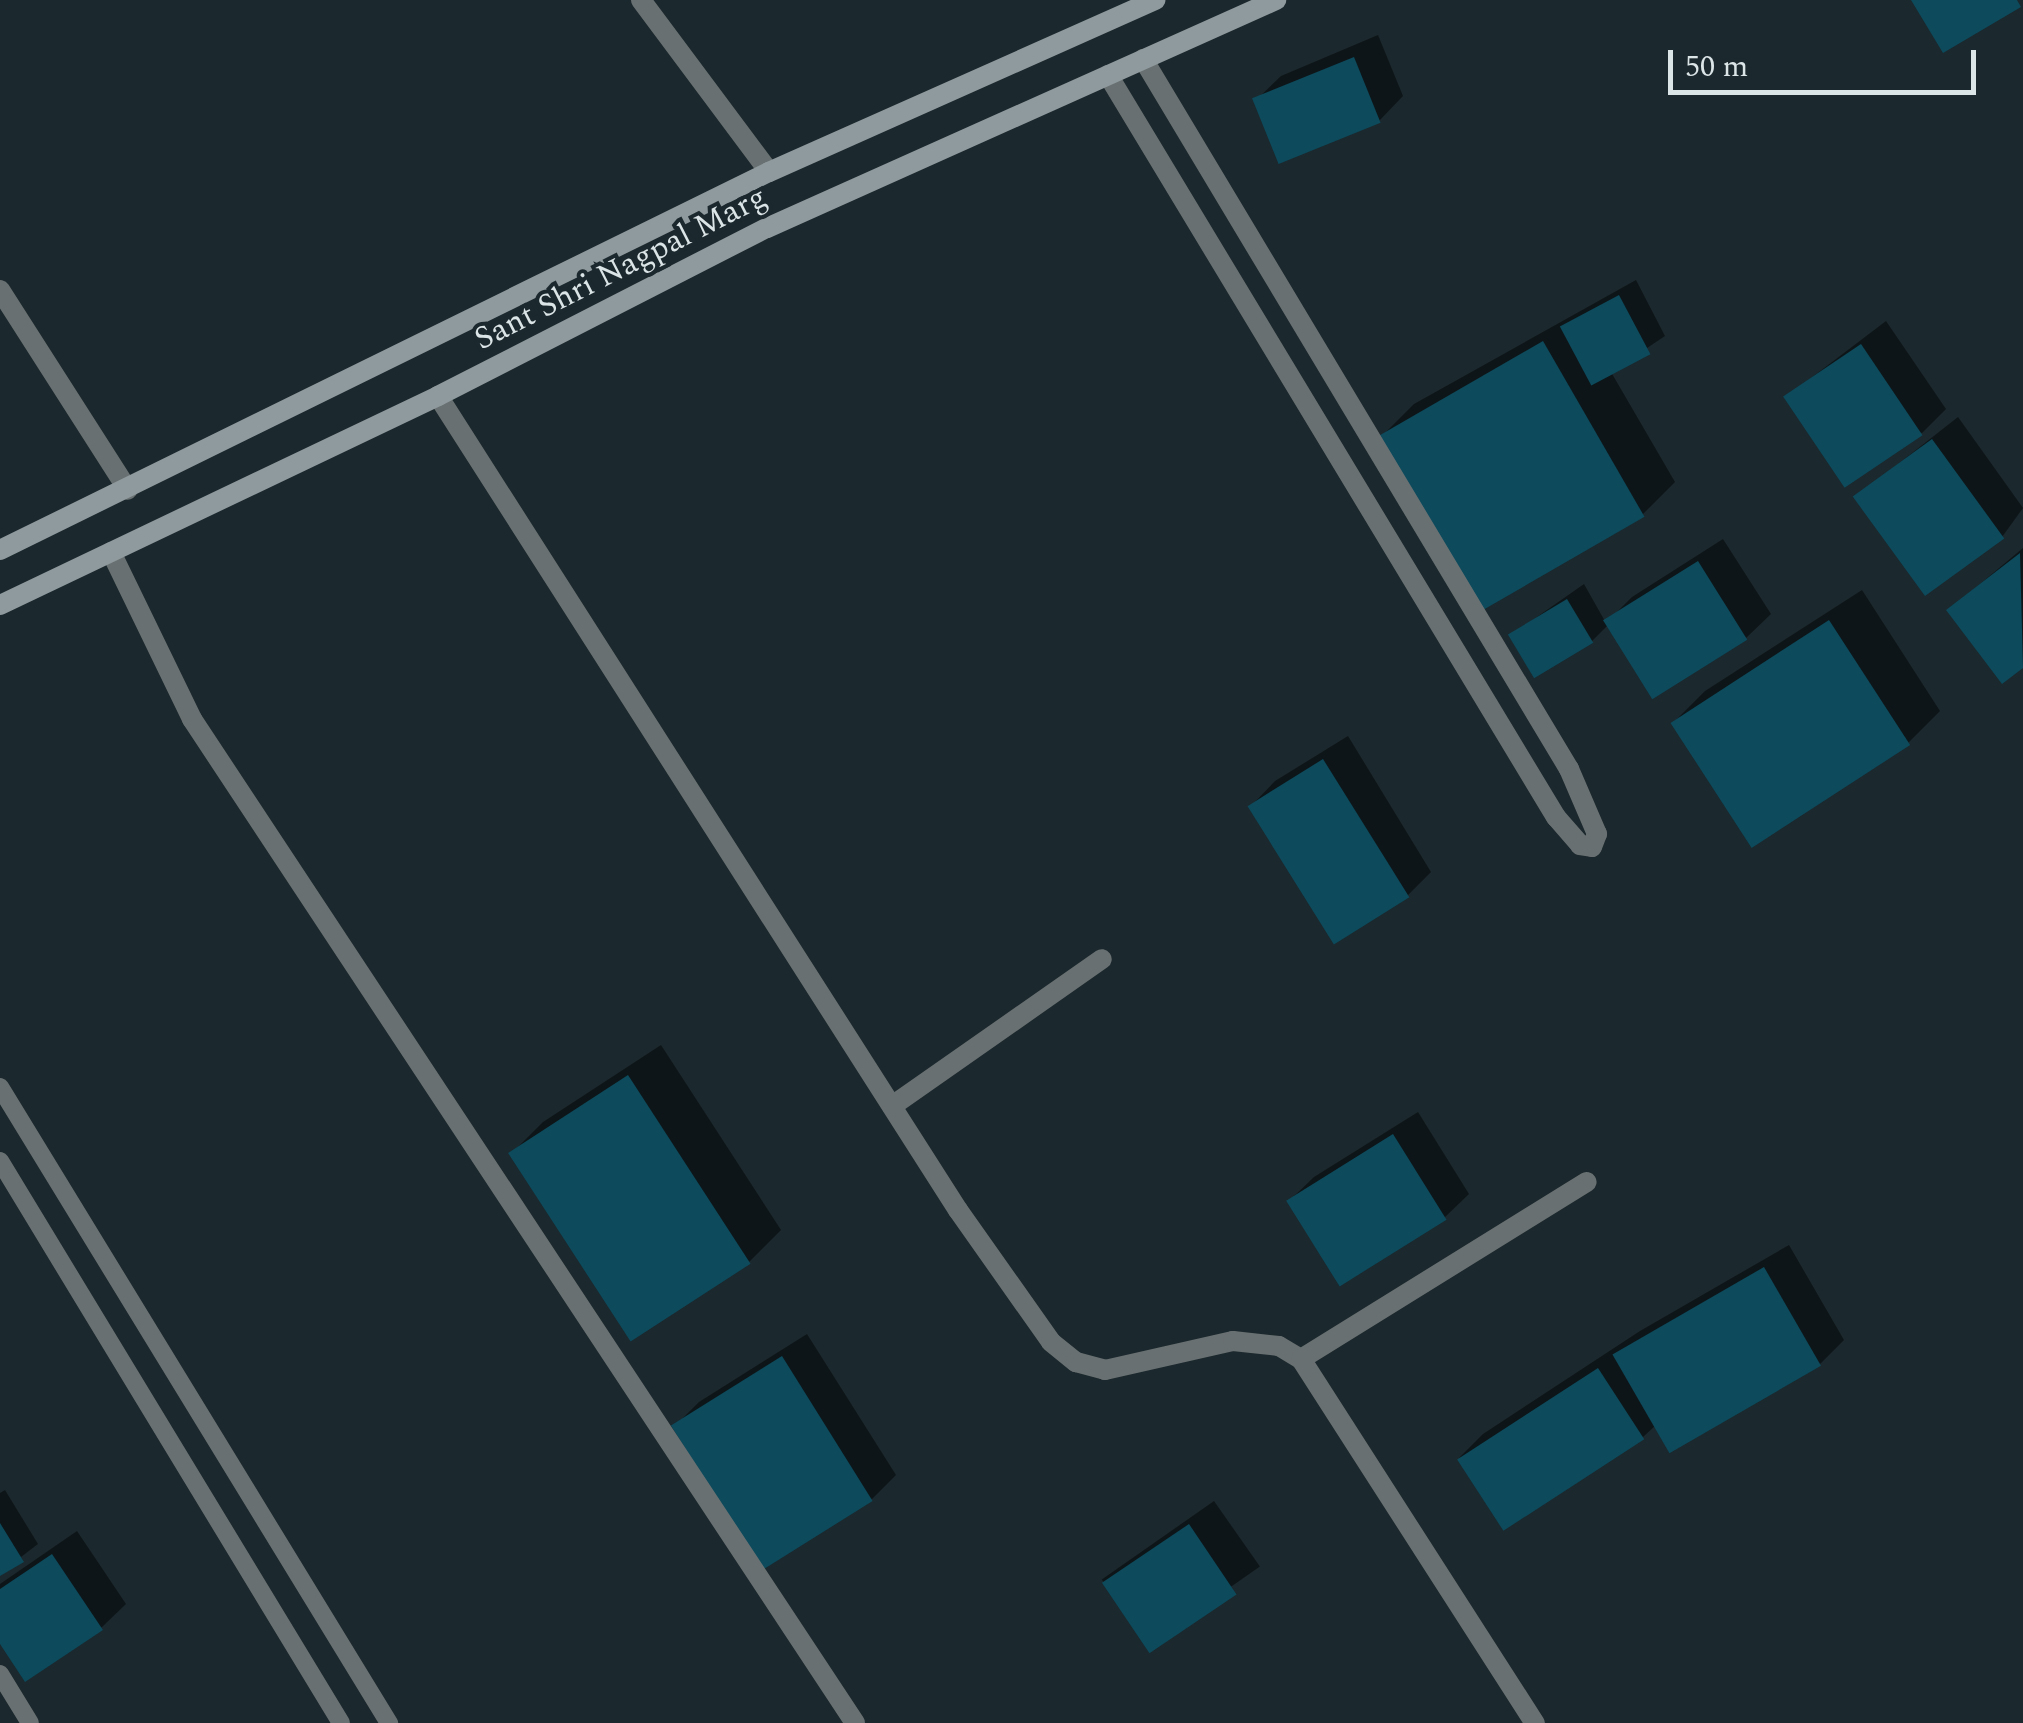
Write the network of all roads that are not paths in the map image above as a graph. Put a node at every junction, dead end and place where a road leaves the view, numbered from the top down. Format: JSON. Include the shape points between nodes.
{"nodes":[{"id":1,"x":641,"y":0,"type":"edge"},
{"id":2,"x":1155,"y":0,"type":"edge"},
{"id":3,"x":1276,"y":0,"type":"edge"},
{"id":4,"x":1143,"y":59,"type":"junction"},
{"id":5,"x":1108,"y":75,"type":"junction"},
{"id":6,"x":769,"y":172,"type":"junction"},
{"id":7,"x":0,"y":290,"type":"edge"},
{"id":8,"x":438,"y":396,"type":"junction"},
{"id":9,"x":128,"y":490,"type":"junction"},
{"id":10,"x":0,"y":550,"type":"edge"},
{"id":11,"x":112,"y":552,"type":"junction"},
{"id":12,"x":0,"y":605,"type":"edge"},
{"id":13,"x":1102,"y":960,"type":"dead end"},
{"id":14,"x":0,"y":1086,"type":"edge"},
{"id":15,"x":892,"y":1106,"type":"junction"},
{"id":16,"x":0,"y":1161,"type":"edge"},
{"id":17,"x":1587,"y":1182,"type":"dead end"},
{"id":18,"x":1300,"y":1359,"type":"junction"},
{"id":19,"x":0,"y":1674,"type":"edge"},
{"id":20,"x":30,"y":1723,"type":"edge"},
{"id":21,"x":340,"y":1723,"type":"edge"},
{"id":22,"x":388,"y":1723,"type":"edge"},
{"id":23,"x":856,"y":1723,"type":"edge"},
{"id":24,"x":1535,"y":1723,"type":"edge"}],
"edges":[{"from":1,"to":6,"type":"street"},
{"from":2,"to":6,"type":"main road","name":"Sant Shri Nagpal Marg"},
{"from":3,"to":4,"type":"main road","name":"Sant Shri Nagpal Marg"},
{"from":4,"to":5,"type":"main road","name":"Sant Shri Nagpal Marg"},
{"from":4,"to":5,"type":"street","via":[[1570,769],[1597,834],[1592,847],[1580,845],[1556,817]]},
{"from":5,"to":8,"type":"main road","name":"Sant Shri Nagpal Marg","via":[[767,228]]},
{"from":6,"to":9,"type":"main road","name":"Sant Shri Nagpal Marg"},
{"from":7,"to":9,"type":"street"},
{"from":8,"to":11,"type":"main road","name":"Sant Shri Nagpal Marg"},
{"from":8,"to":15,"type":"street"},
{"from":9,"to":10,"type":"main road","name":"Sant Shri Nagpal Marg"},
{"from":11,"to":12,"type":"main road","name":"Sant Shri Nagpal Marg"},
{"from":11,"to":23,"type":"street","via":[[192,719]]},
{"from":13,"to":15,"type":"street"},
{"from":14,"to":22,"type":"lane"},
{"from":15,"to":18,"type":"street","via":[[1025,1310],[1076,1362],[1125,1370],[1232,1341],[1279,1346]]},
{"from":16,"to":21,"type":"lane"},
{"from":17,"to":18,"type":"street"},
{"from":18,"to":24,"type":"street"},
{"from":19,"to":20,"type":"lane"}]}
